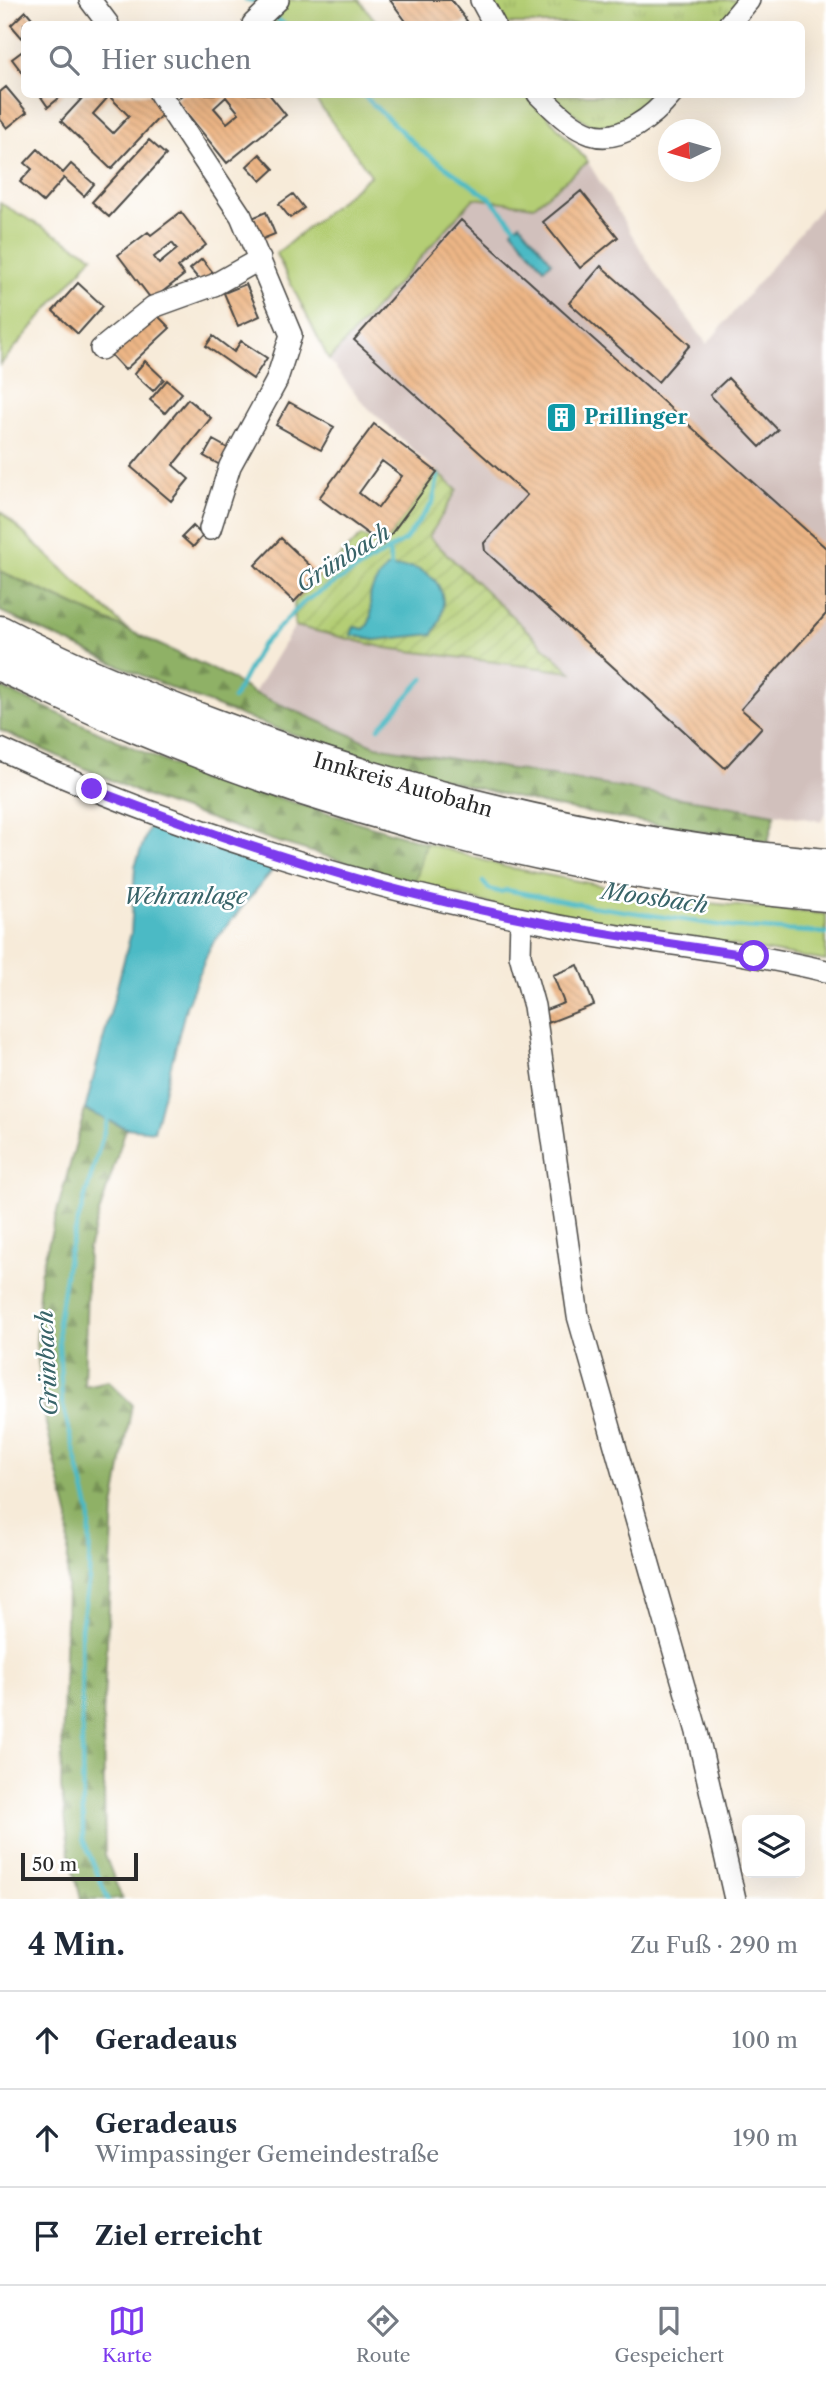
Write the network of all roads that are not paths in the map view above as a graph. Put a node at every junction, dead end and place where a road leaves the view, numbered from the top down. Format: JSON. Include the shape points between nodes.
{"nodes":[{"id":1,"x":90,"y":0,"type":"edge"},
{"id":2,"x":481,"y":0,"type":"edge"},
{"id":3,"x":748,"y":0,"type":"edge"},
{"id":4,"x":278,"y":1,"type":"edge"},
{"id":5,"x":106,"y":21,"type":"edge"},
{"id":6,"x":257,"y":21,"type":"edge"},
{"id":7,"x":492,"y":21,"type":"edge"},
{"id":8,"x":731,"y":21,"type":"edge"},
{"id":9,"x":163,"y":98,"type":"edge"},
{"id":10,"x":542,"y":98,"type":"edge"},
{"id":11,"x":668,"y":98,"type":"edge"},
{"id":12,"x":260,"y":259,"type":"junction"},
{"id":13,"x":101,"y":349,"type":"dead end"},
{"id":14,"x":210,"y":529,"type":"dead end"},
{"id":15,"x":0,"y":632,"type":"edge"},
{"id":16,"x":0,"y":665,"type":"edge"},
{"id":17,"x":0,"y":748,"type":"edge"},
{"id":18,"x":826,"y":865,"type":"edge"},
{"id":19,"x":826,"y":895,"type":"edge"},
{"id":20,"x":521,"y":919,"type":"junction"},
{"id":21,"x":826,"y":971,"type":"edge"},
{"id":22,"x":735,"y":1899,"type":"edge"}],
"edges":[{"from":1,"to":5,"type":"street"},
{"from":2,"to":7,"type":"street"},
{"from":3,"to":8,"type":"street"},
{"from":4,"to":6,"type":"street"},
{"from":9,"to":12,"type":"street","via":[[242,216]]},
{"from":10,"to":11,"type":"street","via":[[568,122],[592,135],[606,136],[645,120]]},
{"from":12,"to":13,"type":"street","via":[[214,285],[153,307]]},
{"from":12,"to":14,"type":"street","via":[[290,335],[276,382],[230,466]]},
{"from":15,"to":18,"type":"highway","name":"Innkreis Autobahn","via":[[145,699],[391,784],[597,834],[755,859]]},
{"from":16,"to":19,"type":"highway","name":"Innkreis Autobahn","via":[[135,727],[382,813],[595,864]]},
{"from":17,"to":20,"type":"street","via":[[92,789],[231,841],[424,897]]},
{"from":20,"to":21,"type":"street"},
{"from":20,"to":22,"type":"street","via":[[520,955],[534,1006],[578,1316],[697,1732]]}]}
